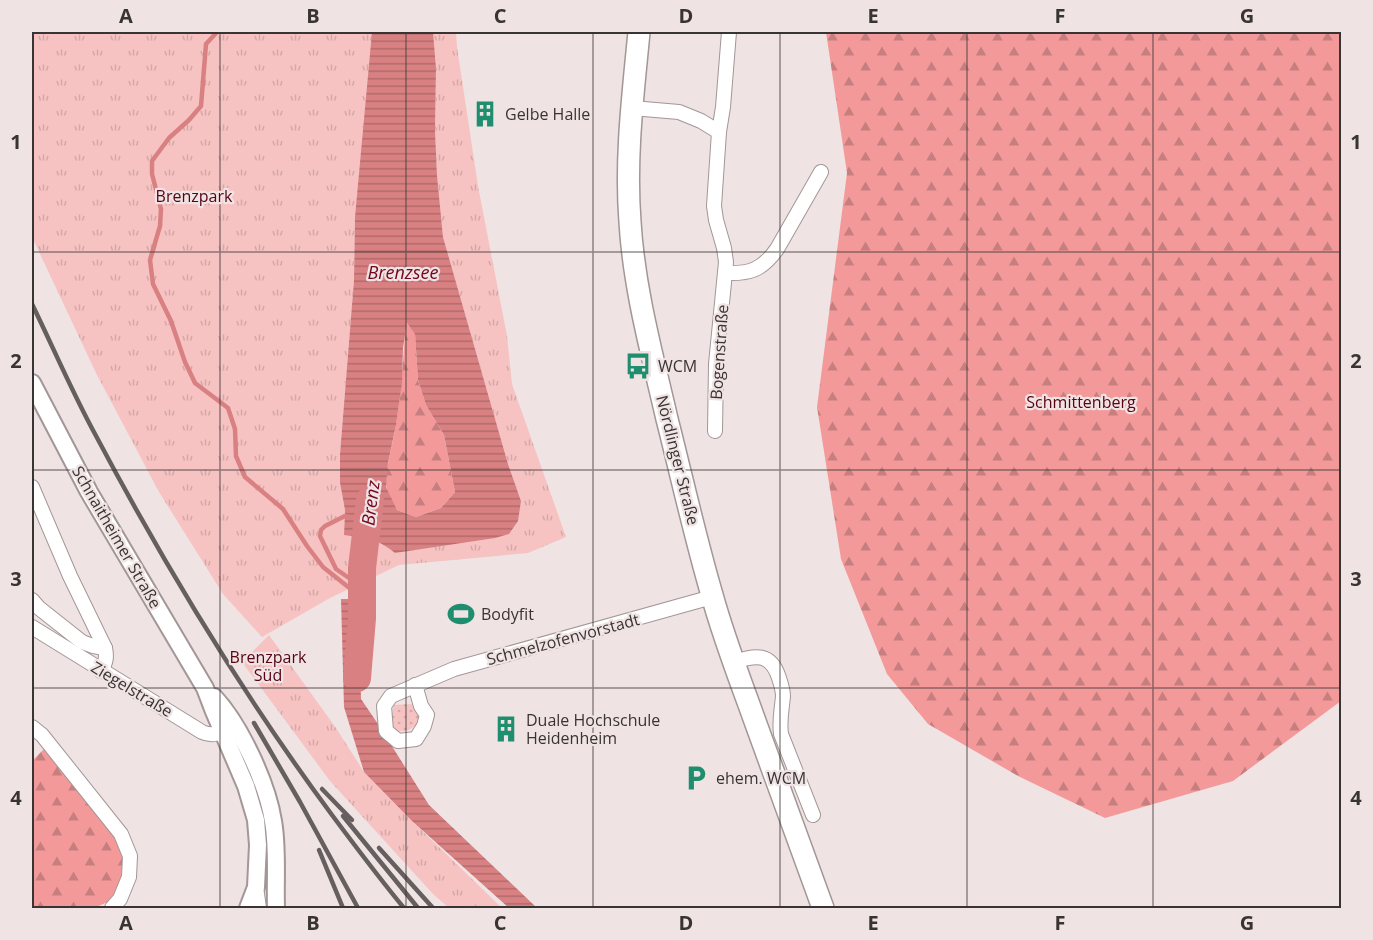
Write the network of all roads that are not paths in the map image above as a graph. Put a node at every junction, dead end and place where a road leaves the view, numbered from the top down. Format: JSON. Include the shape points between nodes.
{"nodes":[{"id":1,"x":639,"y":32,"type":"edge"},
{"id":2,"x":729,"y":32,"type":"edge"},
{"id":3,"x":632,"y":108,"type":"junction"},
{"id":4,"x":719,"y":132,"type":"junction"},
{"id":5,"x":821,"y":172,"type":"dead end"},
{"id":6,"x":725,"y":273,"type":"junction"},
{"id":7,"x":32,"y":383,"type":"edge"},
{"id":8,"x":715,"y":431,"type":"dead end"},
{"id":9,"x":32,"y":487,"type":"edge"},
{"id":10,"x":712,"y":597,"type":"junction"},
{"id":11,"x":32,"y":600,"type":"edge"},
{"id":12,"x":32,"y":627,"type":"edge"},
{"id":13,"x":105,"y":648,"type":"junction"},
{"id":14,"x":734,"y":662,"type":"junction"},
{"id":15,"x":101,"y":670,"type":"junction"},
{"id":16,"x":415,"y":685,"type":"junction"},
{"id":17,"x":391,"y":696,"type":"junction"},
{"id":18,"x":375,"y":702,"type":"dead end"},
{"id":19,"x":32,"y":727,"type":"edge"},
{"id":20,"x":228,"y":728,"type":"junction"},
{"id":21,"x":813,"y":815,"type":"dead end"},
{"id":22,"x":256,"y":887,"type":"junction"},
{"id":23,"x":112,"y":909,"type":"edge"},
{"id":24,"x":248,"y":909,"type":"edge"},
{"id":25,"x":259,"y":909,"type":"edge"},
{"id":26,"x":276,"y":909,"type":"edge"},
{"id":27,"x":823,"y":909,"type":"edge"}],
"edges":[{"from":1,"to":3,"type":"main road","name":"Nördlinger Straße"},
{"from":2,"to":4,"type":"street","name":"Bogenstraße"},
{"from":3,"to":4,"type":"street","via":[[679,112]]},
{"from":3,"to":10,"type":"main road","name":"Nördlinger Straße","via":[[629,188],[634,270]]},
{"from":4,"to":6,"type":"street","name":"Bogenstraße","via":[[714,206],[726,255]]},
{"from":5,"to":6,"type":"street","via":[[769,259],[751,272]]},
{"from":6,"to":8,"type":"street","name":"Bogenstraße","via":[[716,364]]},
{"from":7,"to":20,"type":"street","name":"Schnaitheimer Straße","via":[[89,492]]},
{"from":9,"to":13,"type":"street"},
{"from":10,"to":14,"type":"main road","name":"Nördlinger Straße"},
{"from":10,"to":16,"type":"street","name":"Schmelzofenvorstadt","via":[[460,667]]},
{"from":11,"to":13,"type":"street","via":[[82,642]]},
{"from":12,"to":15,"type":"street","name":"Ziegelstraße"},
{"from":13,"to":15,"type":"street","via":[[107,655]]},
{"from":14,"to":21,"type":"street","via":[[758,657],[774,664],[782,686],[781,734]]},
{"from":14,"to":27,"type":"main road","name":"Nördlinger Straße"},
{"from":15,"to":20,"type":"street","name":"Ziegelstraße","via":[[202,732],[215,735]]},
{"from":16,"to":17,"type":"street","name":"Schmelzofenvorstadt"},
{"from":16,"to":17,"type":"street","via":[[427,715],[416,739],[398,741],[386,731],[384,706]]},
{"from":17,"to":18,"type":"street","name":"Schmelzofenvorstadt"},
{"from":19,"to":23,"type":"street","via":[[121,834],[130,856],[129,877]]},
{"from":20,"to":22,"type":"street","name":"Schnaitheimer Straße","via":[[256,820]]},
{"from":20,"to":26,"type":"street","name":"Schnaitheimer Straße","via":[[258,773],[271,812]]},
{"from":22,"to":24,"type":"street","name":"Schnaitheimer Straße"},
{"from":22,"to":25,"type":"street"}]}
